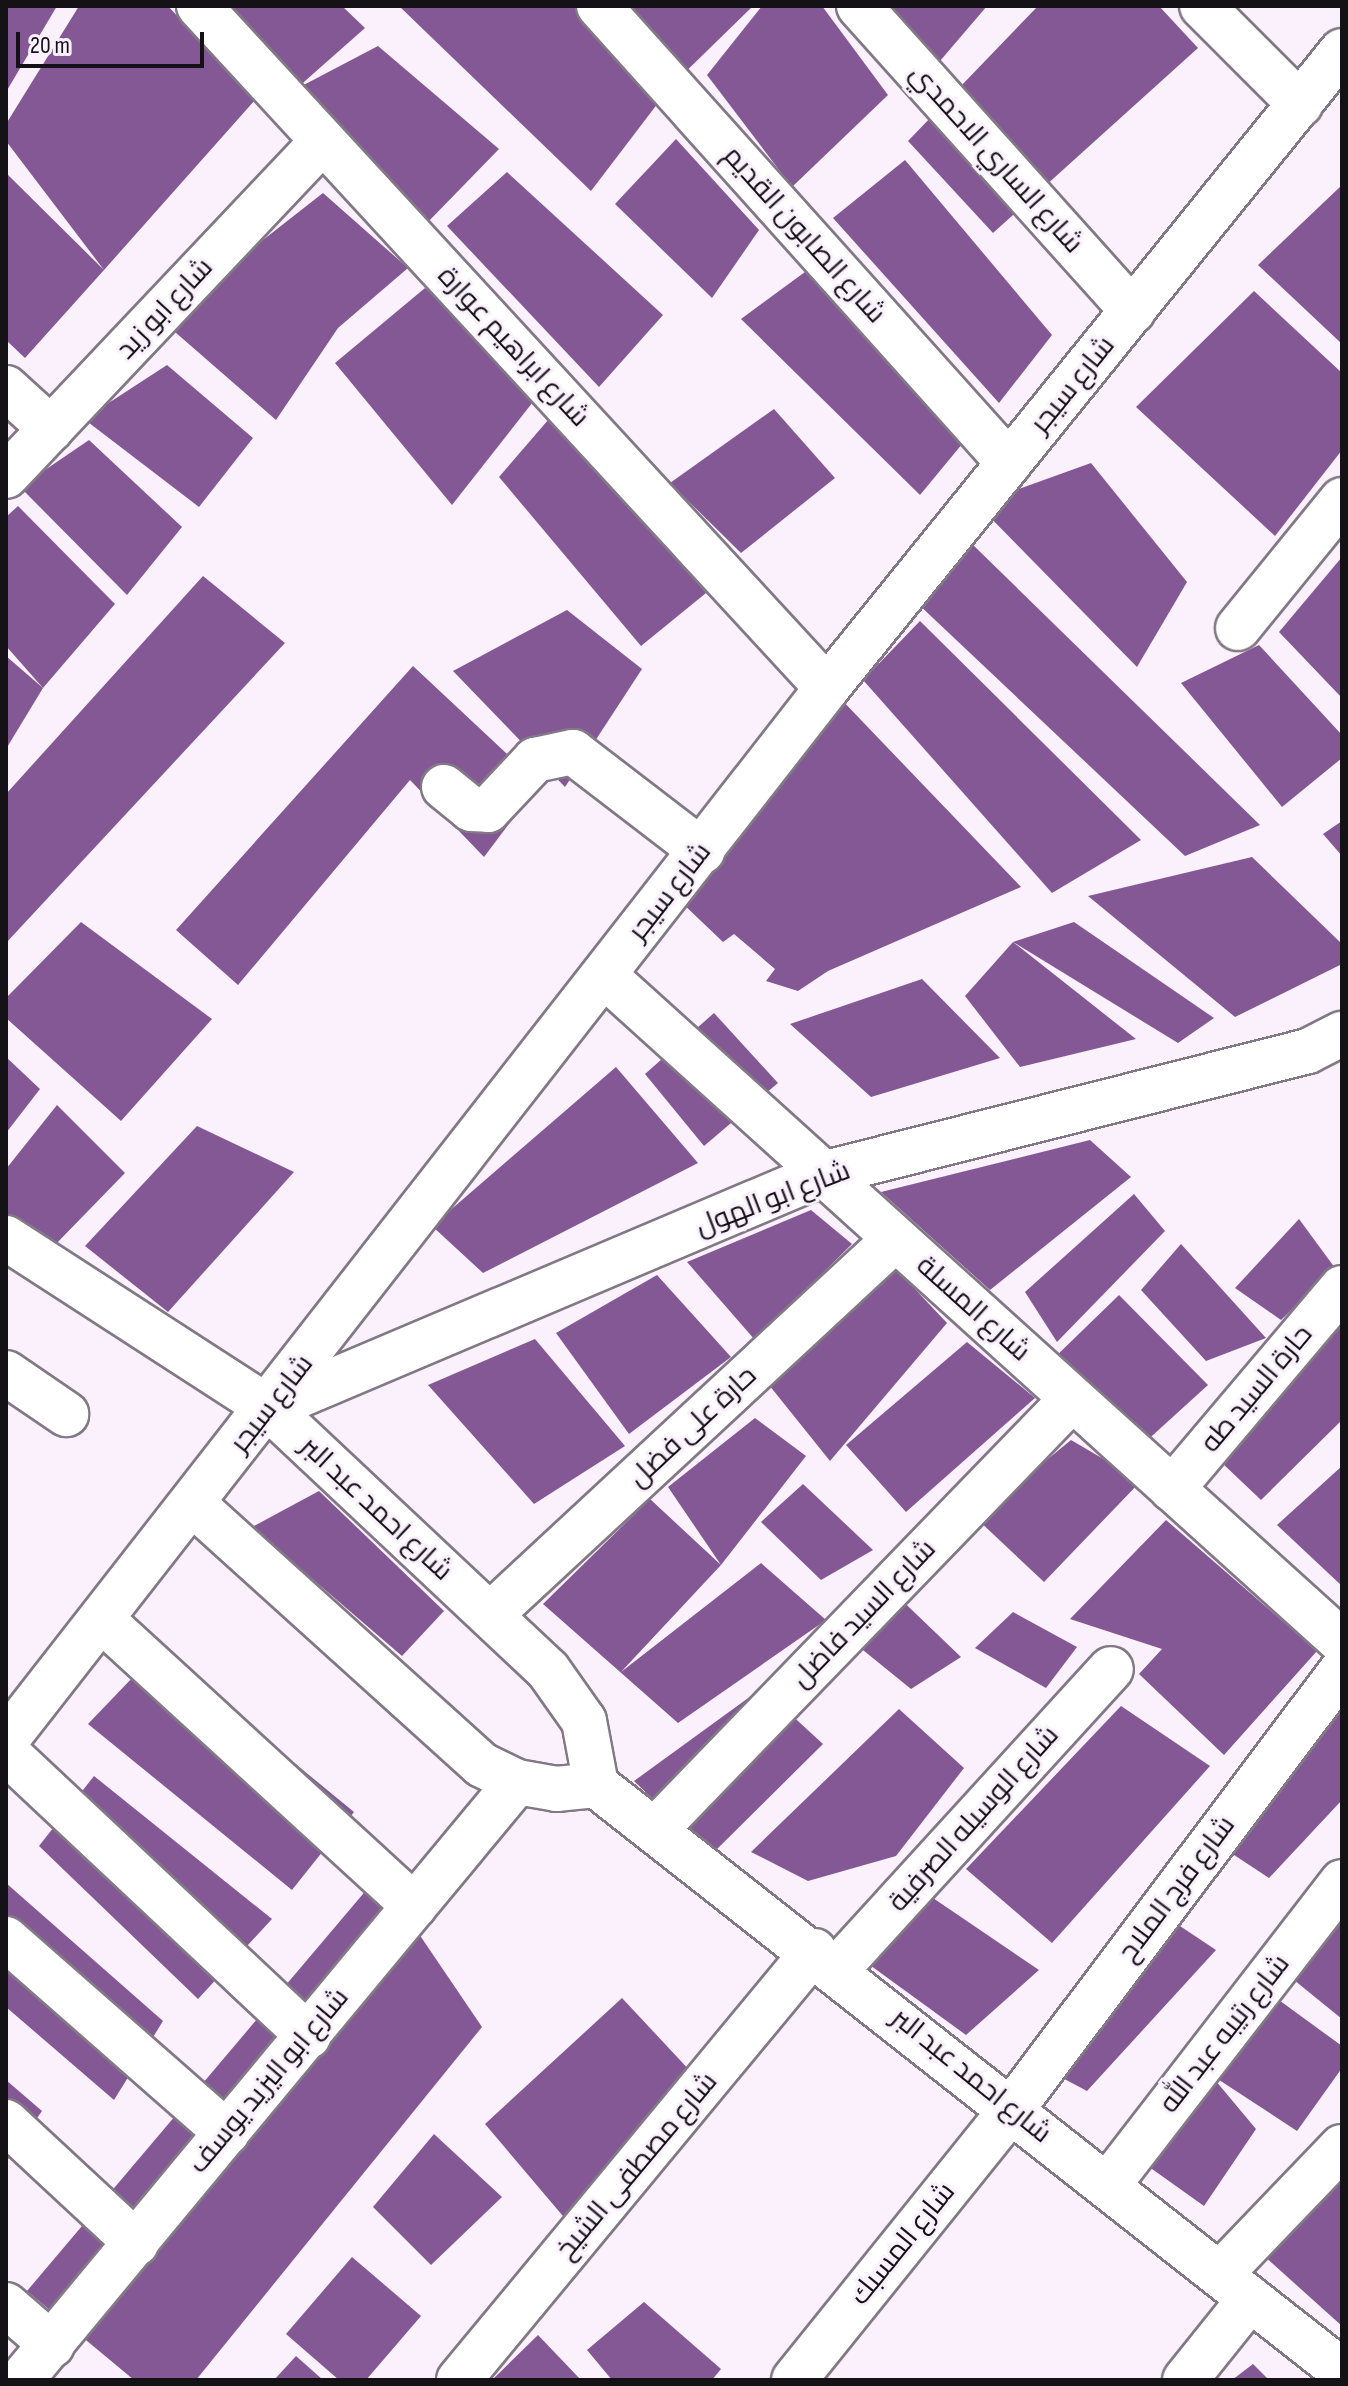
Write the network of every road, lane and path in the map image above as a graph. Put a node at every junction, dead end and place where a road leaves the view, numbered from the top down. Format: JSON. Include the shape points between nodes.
{"nodes":[{"id":1,"x":199,"y":6,"type":"edge"},
{"id":2,"x":599,"y":6,"type":"edge"},
{"id":3,"x":859,"y":6,"type":"edge"},
{"id":4,"x":1202,"y":6,"type":"edge"},
{"id":5,"x":1342,"y":51,"type":"edge"},
{"id":6,"x":1300,"y":104,"type":"junction"},
{"id":7,"x":323,"y":141,"type":"junction"},
{"id":8,"x":1133,"y":311,"type":"junction"},
{"id":9,"x":6,"y":388,"type":"edge"},
{"id":10,"x":51,"y":429,"type":"junction"},
{"id":11,"x":1009,"y":463,"type":"junction"},
{"id":12,"x":6,"y":476,"type":"edge"},
{"id":13,"x":1342,"y":500,"type":"edge"},
{"id":14,"x":1238,"y":628,"type":"dead end"},
{"id":15,"x":827,"y":688,"type":"junction"},
{"id":16,"x":444,"y":787,"type":"dead end"},
{"id":17,"x":702,"y":851,"type":"junction"},
{"id":18,"x":605,"y":976,"type":"junction"},
{"id":19,"x":1342,"y":1034,"type":"edge"},
{"id":20,"x":822,"y":1174,"type":"junction"},
{"id":21,"x":6,"y":1238,"type":"edge"},
{"id":22,"x":895,"y":1239,"type":"junction"},
{"id":23,"x":1342,"y":1288,"type":"edge"},
{"id":24,"x":6,"y":1373,"type":"edge"},
{"id":25,"x":1072,"y":1399,"type":"junction"},
{"id":26,"x":269,"y":1408,"type":"junction"},
{"id":27,"x":66,"y":1414,"type":"dead end"},
{"id":28,"x":1172,"y":1489,"type":"junction"},
{"id":29,"x":193,"y":1504,"type":"junction"},
{"id":30,"x":490,"y":1615,"type":"junction"},
{"id":31,"x":101,"y":1619,"type":"junction"},
{"id":32,"x":1342,"y":1642,"type":"edge"},
{"id":33,"x":1111,"y":1669,"type":"dead end"},
{"id":34,"x":1342,"y":1670,"type":"edge"},
{"id":35,"x":6,"y":1740,"type":"edge"},
{"id":36,"x":6,"y":1752,"type":"edge"},
{"id":37,"x":517,"y":1782,"type":"junction"},
{"id":38,"x":596,"y":1785,"type":"junction"},
{"id":39,"x":655,"y":1830,"type":"junction"},
{"id":40,"x":1342,"y":1882,"type":"edge"},
{"id":41,"x":414,"y":1906,"type":"junction"},
{"id":42,"x":6,"y":1939,"type":"edge"},
{"id":43,"x":826,"y":1960,"type":"junction"},
{"id":44,"x":308,"y":2036,"type":"junction"},
{"id":45,"x":1012,"y":2109,"type":"junction"},
{"id":46,"x":6,"y":2122,"type":"edge"},
{"id":47,"x":227,"y":2133,"type":"junction"},
{"id":48,"x":1342,"y":2147,"type":"edge"},
{"id":49,"x":1108,"y":2185,"type":"junction"},
{"id":50,"x":136,"y":2243,"type":"junction"},
{"id":51,"x":1235,"y":2287,"type":"junction"},
{"id":52,"x":6,"y":2305,"type":"edge"},
{"id":53,"x":52,"y":2345,"type":"junction"},
{"id":54,"x":1342,"y":2371,"type":"edge"},
{"id":55,"x":21,"y":2380,"type":"edge"},
{"id":56,"x":459,"y":2380,"type":"edge"},
{"id":57,"x":794,"y":2380,"type":"edge"},
{"id":58,"x":1185,"y":2380,"type":"edge"}],
"edges":[{"from":1,"to":7,"type":"street","name":"شارع ابراهيم عوارة"},
{"from":2,"to":11,"type":"street","name":"شارع الصابون القديم"},
{"from":3,"to":8,"type":"street","name":"شارع الساري الاحمدي"},
{"from":4,"to":6,"type":"street"},
{"from":5,"to":6,"type":"street","name":"شارع سيجر"},
{"from":6,"to":8,"type":"street","name":"شارع سيجر"},
{"from":7,"to":10,"type":"street","name":"شارع ابو زيد"},
{"from":7,"to":15,"type":"street","name":"شارع ابراهيم عوارة"},
{"from":8,"to":11,"type":"street","name":"شارع سيجر"},
{"from":9,"to":10,"type":"street"},
{"from":10,"to":12,"type":"street","name":"شارع ابو زيد"},
{"from":11,"to":15,"type":"street","name":"شارع سيجر"},
{"from":13,"to":14,"type":"street"},
{"from":15,"to":17,"type":"street","name":"شارع سيجر"},
{"from":16,"to":17,"type":"street","via":[[471,809],[488,810],[535,760],[573,752]]},
{"from":17,"to":18,"type":"street","name":"شارع سيجر"},
{"from":18,"to":20,"type":"street","name":"شارع المسلة"},
{"from":18,"to":26,"type":"street","name":"شارع سيجر"},
{"from":19,"to":20,"type":"street","name":"شارع ابو الهول","via":[[1308,1051]]},
{"from":20,"to":22,"type":"street","name":"شارع المسلة"},
{"from":20,"to":26,"type":"street","name":"شارع ابو الهول"},
{"from":21,"to":26,"type":"street","name":"شارع احمد عبد البر"},
{"from":22,"to":25,"type":"street","name":"شارع المسلة"},
{"from":22,"to":30,"type":"street","name":"حارة على فضل"},
{"from":23,"to":28,"type":"street","name":"حارة السيد طه"},
{"from":24,"to":27,"type":"street"},
{"from":25,"to":28,"type":"street","name":"شارع المسلة"},
{"from":25,"to":39,"type":"street","name":"شارع السيد فاضل"},
{"from":26,"to":29,"type":"street","name":"شارع سيجر"},
{"from":26,"to":30,"type":"street","name":"شارع احمد عبد البر"},
{"from":28,"to":32,"type":"street","name":"شارع المسلة"},
{"from":29,"to":31,"type":"street","name":"شارع سيجر"},
{"from":29,"to":37,"type":"street","via":[[482,1765]]},
{"from":30,"to":38,"type":"street","name":"شارع احمد عبد البر","via":[[548,1670],[584,1721]]},
{"from":31,"to":35,"type":"street","name":"شارع سيجر"},
{"from":31,"to":41,"type":"street"},
{"from":33,"to":43,"type":"street","name":"شارع الوسيله الصرفية"},
{"from":34,"to":45,"type":"street","name":"شارع فرج الملاح"},
{"from":36,"to":44,"type":"street"},
{"from":37,"to":38,"type":"street","via":[[556,1789]]},
{"from":37,"to":41,"type":"street","name":"شارع ابو اليزيد يوسف"},
{"from":38,"to":39,"type":"street","name":"شارع احمد عبد البر"},
{"from":39,"to":43,"type":"street","name":"شارع احمد عبد البر"},
{"from":40,"to":49,"type":"street","name":"شارع رتيبه عبد الله"},
{"from":41,"to":44,"type":"street","name":"شارع ابو اليزيد يوسف"},
{"from":42,"to":47,"type":"street"},
{"from":43,"to":45,"type":"street","name":"شارع احمد عبد البر"},
{"from":43,"to":56,"type":"street","name":"شارع مصطفى الشيخ"},
{"from":44,"to":47,"type":"street","name":"شارع ابو اليزيد يوسف"},
{"from":45,"to":49,"type":"street","name":"شارع احمد عبد البر"},
{"from":45,"to":57,"type":"street","name":"شارع المسبك"},
{"from":46,"to":50,"type":"street"},
{"from":47,"to":50,"type":"street","name":"شارع ابو اليزيد يوسف"},
{"from":48,"to":51,"type":"street"},
{"from":49,"to":51,"type":"street","name":"شارع احمد عبد البر"},
{"from":50,"to":53,"type":"street","name":"شارع ابو اليزيد يوسف"},
{"from":51,"to":54,"type":"street","name":"شارع احمد عبد البر"},
{"from":51,"to":58,"type":"street"},
{"from":52,"to":53,"type":"street"},
{"from":53,"to":55,"type":"street","name":"شارع ابو اليزيد يوسف"}]}
